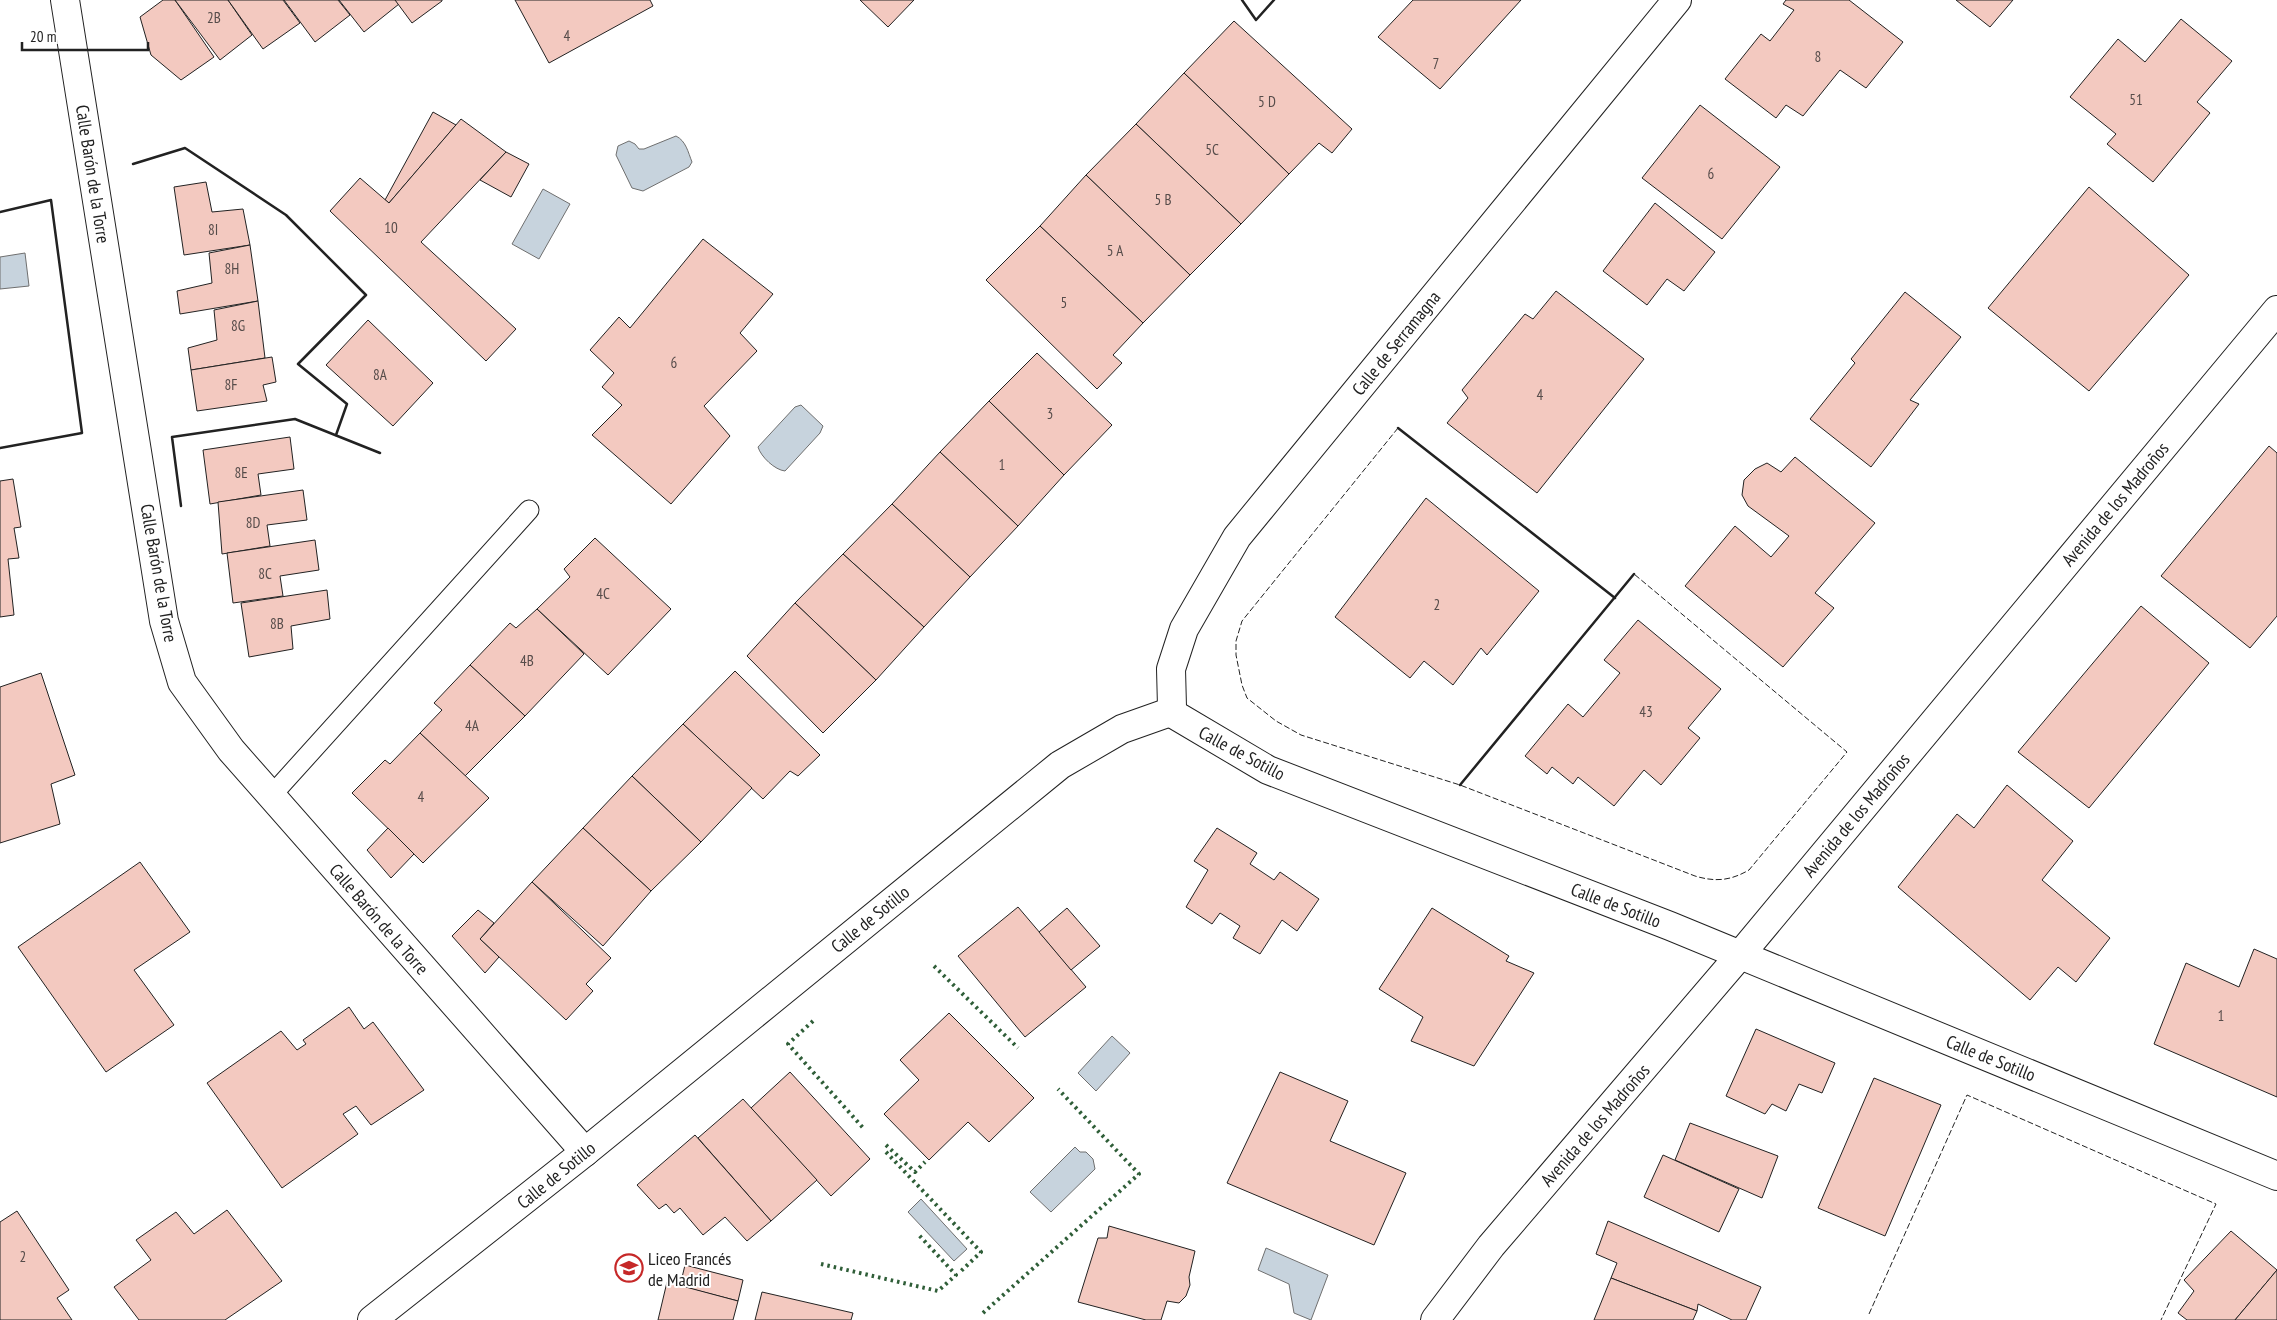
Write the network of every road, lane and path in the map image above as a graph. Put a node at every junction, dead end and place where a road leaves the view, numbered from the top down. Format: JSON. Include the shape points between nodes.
{"nodes":[{"id":1,"x":65,"y":0,"type":"edge"},
{"id":2,"x":1677,"y":0,"type":"edge"},
{"id":3,"x":2277,"y":310,"type":"edge"},
{"id":4,"x":529,"y":510,"type":"dead end"},
{"id":5,"x":1170,"y":712,"type":"junction"},
{"id":6,"x":271,"y":796,"type":"junction"},
{"id":7,"x":1740,"y":955,"type":"junction"},
{"id":8,"x":585,"y":1152,"type":"junction"},
{"id":9,"x":2277,"y":1176,"type":"edge"},
{"id":10,"x":372,"y":1320,"type":"edge"},
{"id":11,"x":1435,"y":1320,"type":"edge"}],
"edges":[{"from":1,"to":6,"type":"street","name":"Calle Barón de la Torre","via":[[164,621],[182,682],[231,750]]},
{"from":2,"to":5,"type":"street","name":"Calle de Serramagna","via":[[1237,537],[1184,630],[1171,669]]},
{"from":3,"to":7,"type":"street","name":"Avenida de los Madroños"},
{"from":4,"to":6,"type":"lane"},
{"from":5,"to":7,"type":"street","name":"Calle de Sotillo","via":[[1268,770]]},
{"from":5,"to":8,"type":"street","name":"Calle de Sotillo","via":[[1122,729],[1060,765]]},
{"from":6,"to":8,"type":"street","name":"Calle Barón de la Torre"},
{"from":7,"to":9,"type":"street","name":"Calle de Sotillo"},
{"from":7,"to":11,"type":"street","name":"Avenida de los Madroños","via":[[1491,1246]]},
{"from":8,"to":10,"type":"street","name":"Calle de Sotillo"}]}
